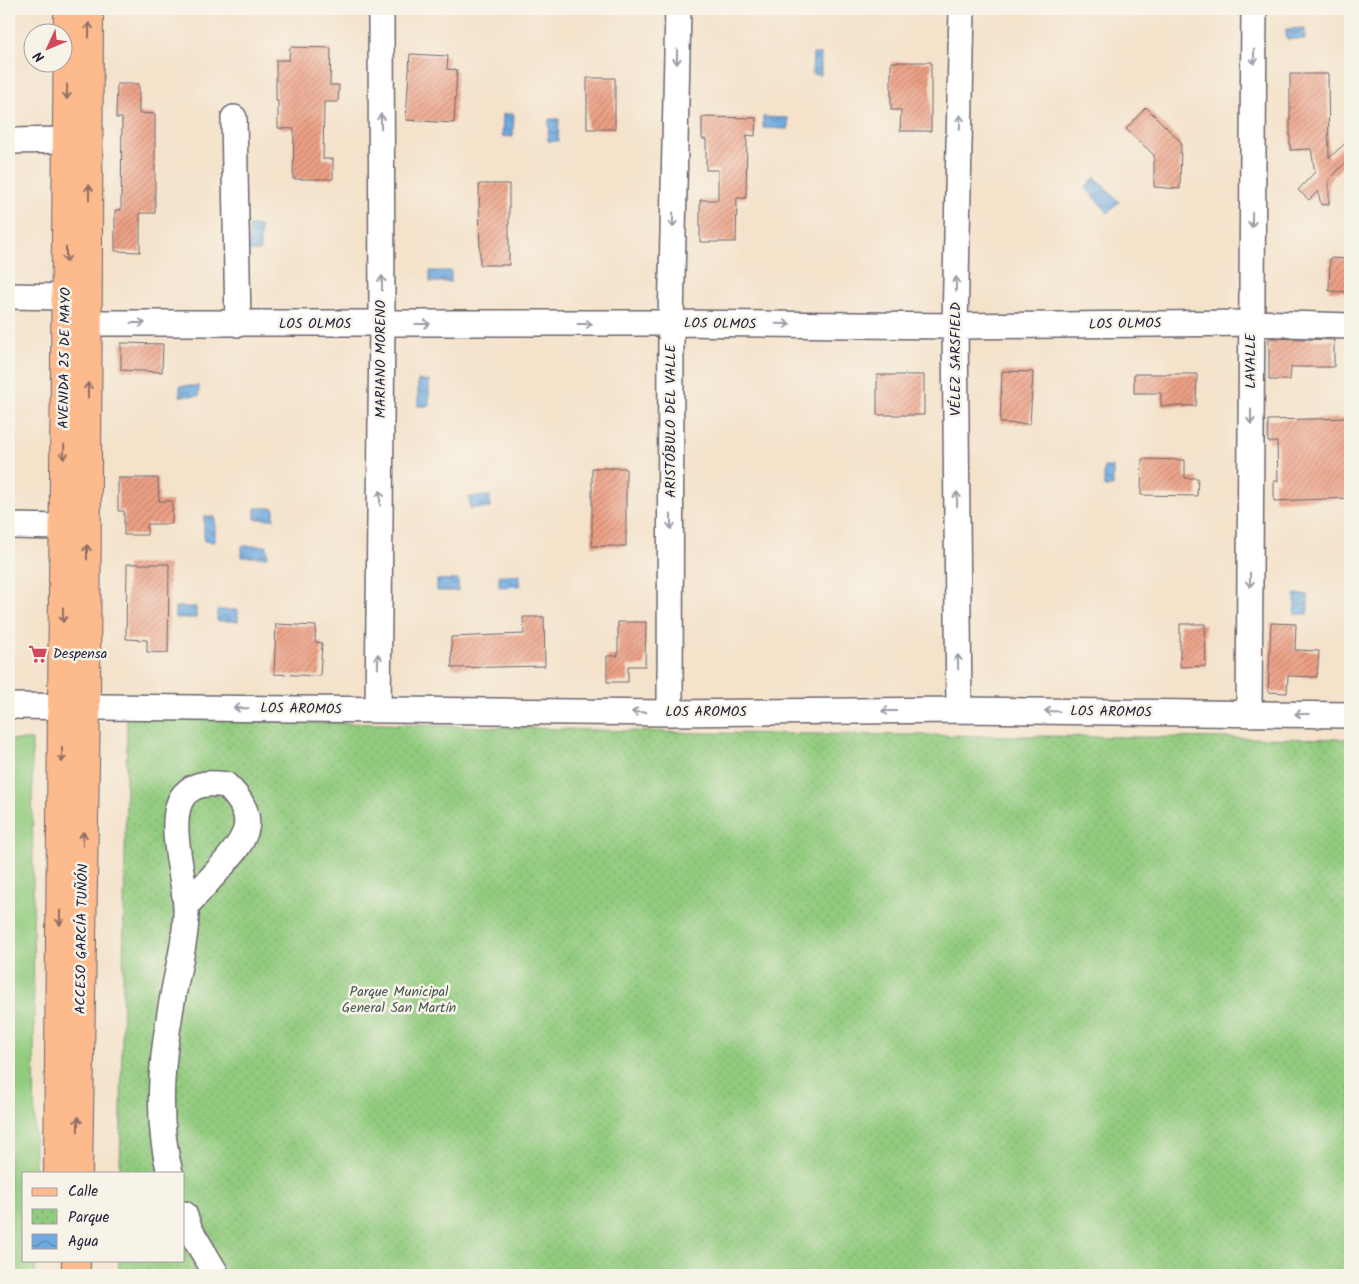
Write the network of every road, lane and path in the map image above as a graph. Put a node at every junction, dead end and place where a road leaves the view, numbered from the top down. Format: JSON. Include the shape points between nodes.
{"nodes":[{"id":1,"x":68,"y":9,"type":"edge"},
{"id":2,"x":89,"y":9,"type":"edge"},
{"id":3,"x":381,"y":9,"type":"edge"},
{"id":4,"x":678,"y":9,"type":"edge"},
{"id":5,"x":962,"y":9,"type":"edge"},
{"id":6,"x":1254,"y":9,"type":"edge"},
{"id":7,"x":234,"y":118,"type":"dead end"},
{"id":8,"x":67,"y":140,"type":"junction"},
{"id":9,"x":9,"y":141,"type":"edge"},
{"id":10,"x":9,"y":296,"type":"edge"},
{"id":11,"x":77,"y":310,"type":"junction"},
{"id":12,"x":671,"y":323,"type":"junction"},
{"id":13,"x":1252,"y":323,"type":"junction"},
{"id":14,"x":238,"y":324,"type":"junction"},
{"id":15,"x":382,"y":324,"type":"junction"},
{"id":16,"x":955,"y":326,"type":"junction"},
{"id":17,"x":1350,"y":326,"type":"edge"},
{"id":18,"x":9,"y":526,"type":"edge"},
{"id":19,"x":64,"y":527,"type":"junction"},
{"id":20,"x":9,"y":706,"type":"edge"},
{"id":21,"x":74,"y":706,"type":"junction"},
{"id":22,"x":378,"y":710,"type":"junction"},
{"id":23,"x":959,"y":710,"type":"junction"},
{"id":24,"x":670,"y":713,"type":"junction"},
{"id":25,"x":1249,"y":714,"type":"junction"},
{"id":26,"x":1350,"y":715,"type":"edge"},
{"id":27,"x":186,"y":906,"type":"dead end"},
{"id":28,"x":58,"y":1172,"type":"edge"},
{"id":29,"x":78,"y":1172,"type":"edge"},
{"id":30,"x":170,"y":1172,"type":"edge"},
{"id":31,"x":185,"y":1217,"type":"edge"},
{"id":32,"x":57,"y":1262,"type":"edge"},
{"id":33,"x":76,"y":1262,"type":"edge"},
{"id":34,"x":57,"y":1275,"type":"edge"},
{"id":35,"x":76,"y":1275,"type":"edge"},
{"id":36,"x":217,"y":1275,"type":"edge"}],
"edges":[{"from":1,"to":8,"type":"main road","name":"AVENIDA 25 DE MAYO","one_way":true},
{"from":11,"to":2,"type":"main road","name":"AVENIDA 25 DE MAYO","one_way":true},
{"from":15,"to":3,"type":"street","name":"MARIANO MORENO","one_way":true},
{"from":4,"to":12,"type":"street","name":"ARISTÓBULO DEL VALLE","one_way":true},
{"from":16,"to":5,"type":"street","name":"VÉLEZ SARSFIELD","one_way":true},
{"from":6,"to":13,"type":"street","name":"LAVALLE","one_way":true},
{"from":7,"to":14,"type":"street"},
{"from":8,"to":9,"type":"street"},
{"from":8,"to":11,"type":"main road","name":"AVENIDA 25 DE MAYO","one_way":true},
{"from":10,"to":11,"type":"street","name":"LOS OLMOS"},
{"from":11,"to":14,"type":"street","name":"LOS OLMOS","one_way":true},
{"from":11,"to":19,"type":"main road","name":"AVENIDA 25 DE MAYO","one_way":true},
{"from":21,"to":11,"type":"main road","name":"AVENIDA 25 DE MAYO","one_way":true},
{"from":15,"to":12,"type":"street","name":"LOS OLMOS","one_way":true},
{"from":12,"to":16,"type":"street","name":"LOS OLMOS","one_way":true},
{"from":12,"to":24,"type":"street","name":"ARISTÓBULO DEL VALLE","one_way":true},
{"from":13,"to":16,"type":"street","name":"LOS OLMOS"},
{"from":13,"to":17,"type":"street","name":"LOS OLMOS"},
{"from":13,"to":25,"type":"street","name":"LAVALLE","one_way":true},
{"from":14,"to":15,"type":"street","name":"LOS OLMOS"},
{"from":22,"to":15,"type":"street","name":"MARIANO MORENO","one_way":true},
{"from":23,"to":16,"type":"street","name":"VÉLEZ SARSFIELD","one_way":true},
{"from":18,"to":19,"type":"street"},
{"from":19,"to":21,"type":"main road","name":"AVENIDA 25 DE MAYO","one_way":true},
{"from":20,"to":21,"type":"street","name":"LOS AROMOS"},
{"from":22,"to":21,"type":"street","name":"LOS AROMOS","one_way":true},
{"from":21,"to":28,"type":"main road","name":"ACCESO GARCÍA TUÑÓN","one_way":true},
{"from":29,"to":21,"type":"main road","name":"ACCESO GARCÍA TUÑÓN","one_way":true},
{"from":24,"to":22,"type":"street","name":"LOS AROMOS","one_way":true},
{"from":23,"to":24,"type":"street","name":"LOS AROMOS","one_way":true},
{"from":25,"to":23,"type":"street","name":"LOS AROMOS","one_way":true},
{"from":26,"to":25,"type":"street","name":"LOS AROMOS","one_way":true},
{"from":27,"to":30,"type":"street","via":[[160,1099],[163,1147]]},
{"from":31,"to":36,"type":"street"},
{"from":32,"to":34,"type":"main road"},
{"from":33,"to":35,"type":"main road"}]}
